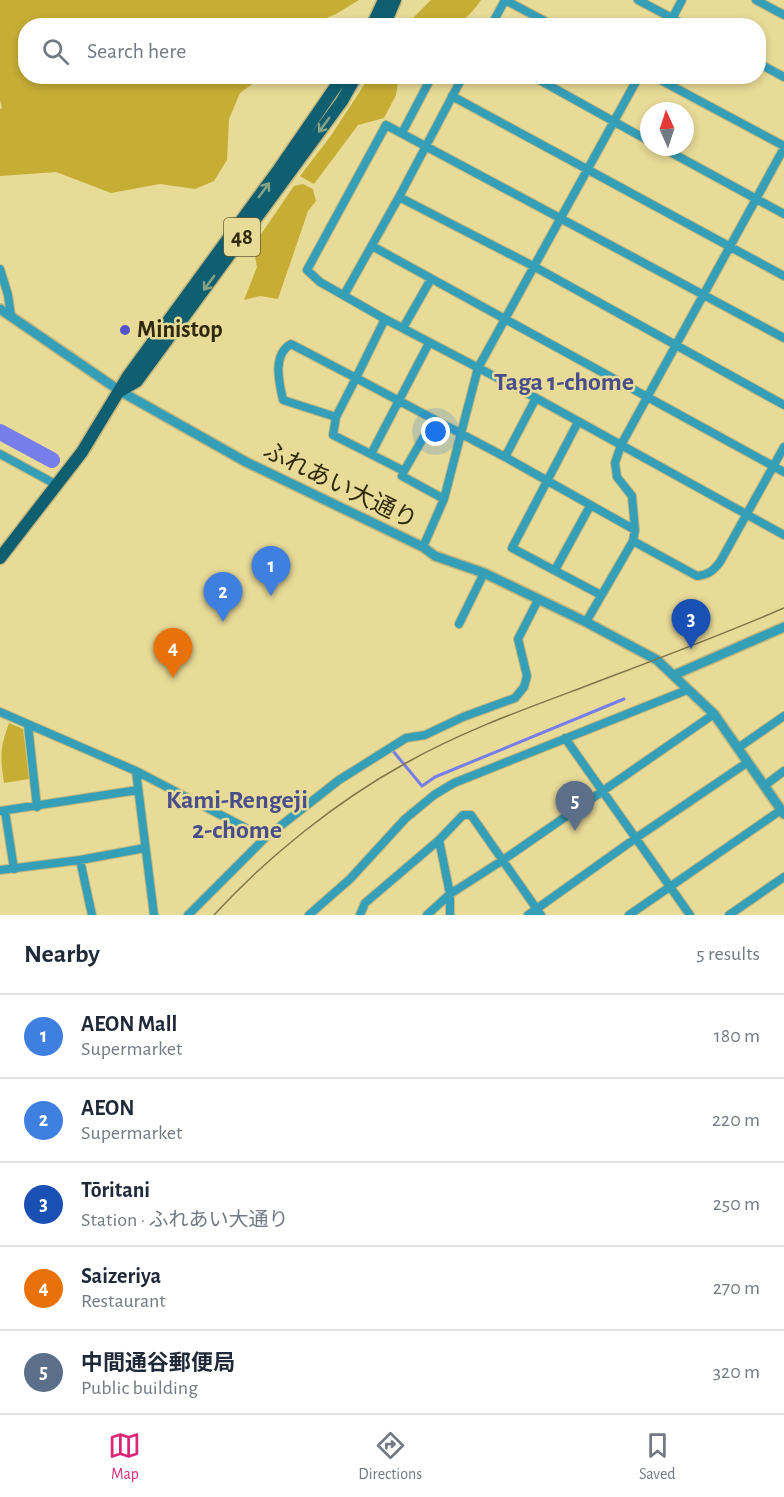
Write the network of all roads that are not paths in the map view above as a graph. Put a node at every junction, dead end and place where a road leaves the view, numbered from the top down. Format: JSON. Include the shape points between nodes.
{"nodes":[{"id":1,"x":384,"y":0,"type":"edge"},
{"id":2,"x":395,"y":0,"type":"edge"},
{"id":3,"x":638,"y":0,"type":"edge"},
{"id":4,"x":682,"y":0,"type":"edge"},
{"id":5,"x":756,"y":0,"type":"edge"},
{"id":6,"x":784,"y":15,"type":"edge"},
{"id":7,"x":376,"y":18,"type":"edge"},
{"id":8,"x":387,"y":18,"type":"edge"},
{"id":9,"x":495,"y":18,"type":"edge"},
{"id":10,"x":539,"y":18,"type":"edge"},
{"id":11,"x":664,"y":18,"type":"edge"},
{"id":12,"x":672,"y":18,"type":"edge"},
{"id":13,"x":766,"y":67,"type":"edge"},
{"id":14,"x":784,"y":77,"type":"edge"},
{"id":15,"x":337,"y":84,"type":"edge"},
{"id":16,"x":351,"y":84,"type":"edge"},
{"id":17,"x":428,"y":84,"type":"edge"},
{"id":18,"x":459,"y":84,"type":"edge"},
{"id":19,"x":546,"y":84,"type":"edge"},
{"id":20,"x":635,"y":84,"type":"edge"},
{"id":21,"x":668,"y":84,"type":"edge"},
{"id":22,"x":452,"y":96,"type":"junction"},
{"id":23,"x":614,"y":122,"type":"junction"},
{"id":24,"x":402,"y":133,"type":"junction"},
{"id":25,"x":640,"y":136,"type":"edge"},
{"id":26,"x":426,"y":145,"type":"junction"},
{"id":27,"x":784,"y":147,"type":"edge"},
{"id":28,"x":677,"y":156,"type":"edge"},
{"id":29,"x":589,"y":169,"type":"junction"},
{"id":30,"x":399,"y":197,"type":"junction"},
{"id":31,"x":756,"y":199,"type":"junction"},
{"id":32,"x":784,"y":214,"type":"edge"},
{"id":33,"x":562,"y":219,"type":"junction"},
{"id":34,"x":372,"y":246,"type":"junction"},
{"id":35,"x":730,"y":248,"type":"junction"},
{"id":36,"x":534,"y":267,"type":"junction"},
{"id":37,"x":0,"y":269,"type":"edge"},
{"id":38,"x":784,"y":276,"type":"edge"},
{"id":39,"x":431,"y":279,"type":"junction"},
{"id":40,"x":344,"y":295,"type":"junction"},
{"id":41,"x":703,"y":295,"type":"junction"},
{"id":42,"x":0,"y":309,"type":"edge"},
{"id":43,"x":11,"y":315,"type":"junction"},
{"id":44,"x":506,"y":318,"type":"junction"},
{"id":45,"x":385,"y":319,"type":"junction"},
{"id":46,"x":403,"y":328,"type":"junction"},
{"id":47,"x":784,"y":338,"type":"edge"},
{"id":48,"x":429,"y":343,"type":"junction"},
{"id":49,"x":676,"y":345,"type":"junction"},
{"id":50,"x":478,"y":368,"type":"junction"},
{"id":51,"x":356,"y":378,"type":"junction"},
{"id":52,"x":120,"y":391,"type":"junction"},
{"id":53,"x":648,"y":397,"type":"junction"},
{"id":54,"x":536,"y":398,"type":"junction"},
{"id":55,"x":399,"y":401,"type":"junction"},
{"id":56,"x":784,"y":405,"type":"edge"},
{"id":57,"x":336,"y":417,"type":"junction"},
{"id":58,"x":434,"y":419,"type":"junction"},
{"id":59,"x":578,"y":422,"type":"junction"},
{"id":60,"x":462,"y":434,"type":"junction"},
{"id":61,"x":621,"y":446,"type":"junction"},
{"id":62,"x":784,"y":447,"type":"edge"},
{"id":63,"x":0,"y":454,"type":"edge"},
{"id":64,"x":371,"y":454,"type":"junction"},
{"id":65,"x":505,"y":457,"type":"junction"},
{"id":66,"x":773,"y":466,"type":"junction"},
{"id":67,"x":404,"y":471,"type":"junction"},
{"id":68,"x":784,"y":472,"type":"edge"},
{"id":69,"x":546,"y":481,"type":"junction"},
{"id":70,"x":59,"y":483,"type":"junction"},
{"id":71,"x":444,"y":499,"type":"junction"},
{"id":72,"x":590,"y":506,"type":"junction"},
{"id":73,"x":746,"y":515,"type":"junction"},
{"id":74,"x":635,"y":530,"type":"junction"},
{"id":75,"x":784,"y":535,"type":"edge"},
{"id":76,"x":633,"y":541,"type":"junction"},
{"id":77,"x":423,"y":547,"type":"junction"},
{"id":78,"x":0,"y":558,"type":"edge"},
{"id":79,"x":555,"y":570,"type":"junction"},
{"id":80,"x":484,"y":573,"type":"junction"},
{"id":81,"x":601,"y":595,"type":"junction"},
{"id":82,"x":538,"y":600,"type":"junction"},
{"id":83,"x":586,"y":622,"type":"junction"},
{"id":84,"x":459,"y":624,"type":"dead end"},
{"id":85,"x":784,"y":627,"type":"edge"},
{"id":86,"x":674,"y":675,"type":"junction"},
{"id":87,"x":687,"y":690,"type":"junction"},
{"id":88,"x":0,"y":712,"type":"edge"},
{"id":89,"x":714,"y":714,"type":"junction"},
{"id":90,"x":784,"y":716,"type":"edge"},
{"id":91,"x":28,"y":725,"type":"junction"},
{"id":92,"x":565,"y":738,"type":"junction"},
{"id":93,"x":738,"y":748,"type":"junction"},
{"id":94,"x":748,"y":762,"type":"junction"},
{"id":95,"x":136,"y":771,"type":"junction"},
{"id":96,"x":784,"y":771,"type":"edge"},
{"id":97,"x":764,"y":786,"type":"junction"},
{"id":98,"x":138,"y":790,"type":"junction"},
{"id":99,"x":601,"y":790,"type":"junction"},
{"id":100,"x":37,"y":807,"type":"junction"},
{"id":101,"x":3,"y":811,"type":"edge"},
{"id":102,"x":783,"y":812,"type":"edge"},
{"id":103,"x":265,"y":838,"type":"junction"},
{"id":104,"x":636,"y":838,"type":"junction"},
{"id":105,"x":439,"y":840,"type":"junction"},
{"id":106,"x":145,"y":848,"type":"junction"},
{"id":107,"x":80,"y":860,"type":"junction"},
{"id":108,"x":503,"y":860,"type":"junction"},
{"id":109,"x":14,"y":869,"type":"junction"},
{"id":110,"x":0,"y":870,"type":"edge"},
{"id":111,"x":784,"y":877,"type":"edge"},
{"id":112,"x":670,"y":886,"type":"junction"},
{"id":113,"x":450,"y":894,"type":"junction"},
{"id":114,"x":539,"y":912,"type":"edge"},
{"id":115,"x":92,"y":915,"type":"edge"},
{"id":116,"x":154,"y":915,"type":"edge"},
{"id":117,"x":188,"y":915,"type":"edge"},
{"id":118,"x":309,"y":915,"type":"edge"},
{"id":119,"x":360,"y":915,"type":"edge"},
{"id":120,"x":427,"y":915,"type":"edge"},
{"id":121,"x":450,"y":915,"type":"edge"},
{"id":122,"x":528,"y":915,"type":"edge"},
{"id":123,"x":629,"y":915,"type":"edge"},
{"id":124,"x":690,"y":915,"type":"edge"},
{"id":125,"x":729,"y":915,"type":"edge"}],
"edges":[{"from":1,"to":7,"type":"main road"},
{"from":2,"to":8,"type":"main road"},
{"from":3,"to":11,"type":"street"},
{"from":4,"to":12,"type":"street"},
{"from":5,"to":6,"type":"street"},
{"from":9,"to":10,"type":"street","via":[[505,0]]},
{"from":13,"to":14,"type":"street"},
{"from":52,"to":15,"type":"main road","number":"48","one_way":true},
{"from":16,"to":52,"type":"main road","number":"48","one_way":true,"via":[[137,381]]},
{"from":17,"to":24,"type":"street"},
{"from":18,"to":22,"type":"street"},
{"from":19,"to":23,"type":"street"},
{"from":20,"to":23,"type":"street"},
{"from":21,"to":27,"type":"street"},
{"from":22,"to":26,"type":"street"},
{"from":22,"to":29,"type":"street"},
{"from":23,"to":25,"type":"street"},
{"from":23,"to":29,"type":"street"},
{"from":24,"to":26,"type":"street"},
{"from":24,"to":40,"type":"street","via":[[386,125],[307,270]]},
{"from":26,"to":30,"type":"street"},
{"from":26,"to":33,"type":"street"},
{"from":27,"to":31,"type":"street"},
{"from":28,"to":31,"type":"street"},
{"from":29,"to":33,"type":"street"},
{"from":29,"to":35,"type":"street"},
{"from":30,"to":34,"type":"street"},
{"from":30,"to":36,"type":"street"},
{"from":31,"to":32,"type":"street"},
{"from":31,"to":35,"type":"street"},
{"from":33,"to":36,"type":"street"},
{"from":33,"to":41,"type":"street"},
{"from":34,"to":39,"type":"street"},
{"from":34,"to":40,"type":"street"},
{"from":35,"to":38,"type":"street"},
{"from":35,"to":41,"type":"street"},
{"from":36,"to":44,"type":"street"},
{"from":36,"to":49,"type":"street"},
{"from":37,"to":43,"type":"street"},
{"from":39,"to":44,"type":"street"},
{"from":39,"to":46,"type":"street"},
{"from":40,"to":45,"type":"street"},
{"from":41,"to":47,"type":"street"},
{"from":41,"to":49,"type":"street"},
{"from":42,"to":43,"type":"street","name":"ふれあい大通り"},
{"from":43,"to":52,"type":"street","name":"ふれあい大通り"},
{"from":44,"to":50,"type":"street"},
{"from":44,"to":53,"type":"street"},
{"from":45,"to":46,"type":"street"},
{"from":45,"to":51,"type":"street"},
{"from":46,"to":48,"type":"street"},
{"from":48,"to":50,"type":"street"},
{"from":48,"to":55,"type":"street"},
{"from":49,"to":53,"type":"street"},
{"from":49,"to":56,"type":"street"},
{"from":50,"to":54,"type":"street"},
{"from":50,"to":60,"type":"street"},
{"from":51,"to":55,"type":"street"},
{"from":51,"to":57,"type":"street"},
{"from":51,"to":57,"type":"street","via":[[291,344],[284,348],[278,362],[283,400]]},
{"from":52,"to":70,"type":"main road","number":"48"},
{"from":52,"to":77,"type":"street","name":"ふれあい大通り","via":[[255,467]]},
{"from":53,"to":61,"type":"street"},
{"from":53,"to":66,"type":"street"},
{"from":54,"to":59,"type":"street"},
{"from":54,"to":65,"type":"street"},
{"from":55,"to":58,"type":"street"},
{"from":55,"to":64,"type":"street"},
{"from":57,"to":64,"type":"street","via":[[333,435]]},
{"from":58,"to":60,"type":"street"},
{"from":58,"to":67,"type":"street"},
{"from":59,"to":61,"type":"street"},
{"from":59,"to":69,"type":"street"},
{"from":60,"to":65,"type":"street"},
{"from":60,"to":71,"type":"street"},
{"from":61,"to":73,"type":"street"},
{"from":61,"to":74,"type":"street","via":[[615,463],[617,477],[632,496]]},
{"from":62,"to":66,"type":"street"},
{"from":63,"to":70,"type":"street"},
{"from":64,"to":67,"type":"street"},
{"from":65,"to":69,"type":"street"},
{"from":66,"to":68,"type":"street"},
{"from":66,"to":73,"type":"street"},
{"from":67,"to":71,"type":"street","via":[[402,476]]},
{"from":69,"to":72,"type":"street"},
{"from":69,"to":79,"type":"street","via":[[512,548]]},
{"from":70,"to":78,"type":"main road","number":"48"},
{"from":71,"to":77,"type":"street"},
{"from":72,"to":74,"type":"street"},
{"from":72,"to":79,"type":"street"},
{"from":73,"to":75,"type":"street"},
{"from":73,"to":76,"type":"street","via":[[720,562],[706,575],[697,576]]},
{"from":74,"to":76,"type":"street"},
{"from":76,"to":81,"type":"street"},
{"from":77,"to":80,"type":"street","name":"ふれあい大通り","via":[[435,556]]},
{"from":79,"to":81,"type":"street"},
{"from":80,"to":82,"type":"street","name":"ふれあい大通り"},
{"from":80,"to":84,"type":"street"},
{"from":81,"to":83,"type":"street"},
{"from":82,"to":83,"type":"street","name":"ふれあい大通り"},
{"from":82,"to":103,"type":"street","via":[[518,639],[527,676],[515,698],[393,745],[339,780]]},
{"from":83,"to":86,"type":"street","name":"ふれあい大通り","via":[[657,660]]},
{"from":85,"to":86,"type":"street"},
{"from":86,"to":87,"type":"street","name":"ふれあい大通り"},
{"from":87,"to":89,"type":"street","name":"ふれあい大通り"},
{"from":87,"to":92,"type":"street"},
{"from":88,"to":91,"type":"street"},
{"from":89,"to":93,"type":"street","name":"ふれあい大通り"},
{"from":89,"to":99,"type":"street"},
{"from":90,"to":93,"type":"street"},
{"from":91,"to":95,"type":"street"},
{"from":91,"to":100,"type":"street"},
{"from":92,"to":99,"type":"street"},
{"from":92,"to":118,"type":"street","via":[[454,783],[434,795]]},
{"from":93,"to":94,"type":"street","name":"ふれあい大通り"},
{"from":94,"to":97,"type":"street","name":"ふれあい大通り"},
{"from":94,"to":104,"type":"street"},
{"from":95,"to":98,"type":"street"},
{"from":95,"to":103,"type":"street"},
{"from":96,"to":97,"type":"street"},
{"from":97,"to":102,"type":"street","name":"ふれあい大通り"},
{"from":98,"to":100,"type":"street"},
{"from":98,"to":106,"type":"street"},
{"from":99,"to":104,"type":"street"},
{"from":99,"to":108,"type":"street"},
{"from":100,"to":101,"type":"street"},
{"from":101,"to":109,"type":"street"},
{"from":102,"to":112,"type":"street"},
{"from":103,"to":117,"type":"street"},
{"from":104,"to":112,"type":"street"},
{"from":104,"to":114,"type":"street"},
{"from":105,"to":108,"type":"street","via":[[463,815],[471,815]]},
{"from":105,"to":113,"type":"street"},
{"from":105,"to":119,"type":"street","via":[[365,903]]},
{"from":106,"to":107,"type":"street"},
{"from":106,"to":116,"type":"street"},
{"from":107,"to":109,"type":"street"},
{"from":107,"to":115,"type":"street"},
{"from":108,"to":113,"type":"street"},
{"from":108,"to":114,"type":"street"},
{"from":109,"to":110,"type":"street"},
{"from":111,"to":125,"type":"street"},
{"from":112,"to":123,"type":"street"},
{"from":112,"to":124,"type":"street"},
{"from":113,"to":120,"type":"street"},
{"from":113,"to":121,"type":"street"},
{"from":114,"to":122,"type":"street"}]}
